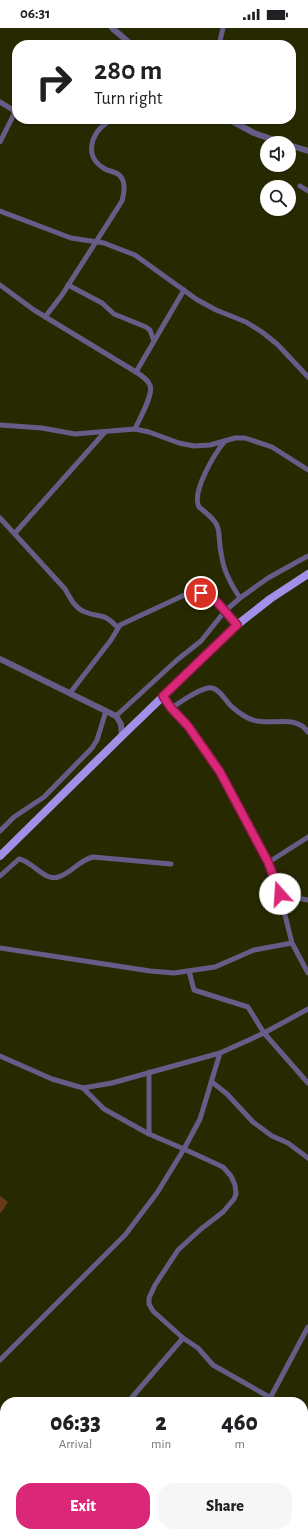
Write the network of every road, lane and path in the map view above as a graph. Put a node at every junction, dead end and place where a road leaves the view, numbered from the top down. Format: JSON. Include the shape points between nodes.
{"nodes":[{"id":1,"x":112,"y":28,"type":"edge"},
{"id":2,"x":223,"y":28,"type":"edge"},
{"id":3,"x":126,"y":40,"type":"edge"},
{"id":4,"x":220,"y":40,"type":"edge"},
{"id":5,"x":0,"y":102,"type":"edge"},
{"id":6,"x":12,"y":109,"type":"edge"},
{"id":7,"x":12,"y":118,"type":"edge"},
{"id":8,"x":107,"y":124,"type":"edge"},
{"id":9,"x":237,"y":124,"type":"edge"},
{"id":10,"x":263,"y":136,"type":"edge"},
{"id":11,"x":0,"y":142,"type":"edge"},
{"id":12,"x":296,"y":147,"type":"edge"},
{"id":13,"x":308,"y":151,"type":"edge"},
{"id":14,"x":300,"y":186,"type":"dead end"},
{"id":15,"x":308,"y":191,"type":"edge"},
{"id":16,"x":0,"y":211,"type":"edge"},
{"id":17,"x":96,"y":242,"type":"junction"},
{"id":18,"x":0,"y":285,"type":"edge"},
{"id":19,"x":68,"y":285,"type":"junction"},
{"id":20,"x":184,"y":290,"type":"junction"},
{"id":21,"x":45,"y":317,"type":"junction"},
{"id":22,"x":154,"y":341,"type":"junction"},
{"id":23,"x":136,"y":372,"type":"junction"},
{"id":24,"x":308,"y":377,"type":"edge"},
{"id":25,"x":0,"y":425,"type":"edge"},
{"id":26,"x":135,"y":429,"type":"junction"},
{"id":27,"x":105,"y":432,"type":"junction"},
{"id":28,"x":226,"y":440,"type":"junction"},
{"id":29,"x":308,"y":470,"type":"edge"},
{"id":30,"x":0,"y":518,"type":"edge"},
{"id":31,"x":15,"y":533,"type":"junction"},
{"id":32,"x":308,"y":556,"type":"edge"},
{"id":33,"x":308,"y":574,"type":"edge"},
{"id":34,"x":304,"y":579,"type":"edge"},
{"id":35,"x":240,"y":598,"type":"junction"},
{"id":36,"x":226,"y":611,"type":"junction"},
{"id":37,"x":237,"y":625,"type":"junction"},
{"id":38,"x":118,"y":628,"type":"junction"},
{"id":39,"x":0,"y":659,"type":"edge"},
{"id":40,"x":70,"y":693,"type":"junction"},
{"id":41,"x":163,"y":696,"type":"junction"},
{"id":42,"x":171,"y":708,"type":"junction"},
{"id":43,"x":106,"y":711,"type":"junction"},
{"id":44,"x":116,"y":716,"type":"junction"},
{"id":45,"x":308,"y":732,"type":"edge"},
{"id":46,"x":122,"y":736,"type":"junction"},
{"id":47,"x":0,"y":831,"type":"edge"},
{"id":48,"x":308,"y":837,"type":"edge"},
{"id":49,"x":0,"y":856,"type":"edge"},
{"id":50,"x":268,"y":862,"type":"junction"},
{"id":51,"x":171,"y":864,"type":"dead end"},
{"id":52,"x":0,"y":876,"type":"edge"},
{"id":53,"x":280,"y":894,"type":"junction"},
{"id":54,"x":308,"y":900,"type":"edge"},
{"id":55,"x":292,"y":943,"type":"junction"},
{"id":56,"x":0,"y":948,"type":"edge"},
{"id":57,"x":190,"y":971,"type":"junction"},
{"id":58,"x":308,"y":973,"type":"edge"},
{"id":59,"x":308,"y":1009,"type":"edge"},
{"id":60,"x":264,"y":1033,"type":"junction"},
{"id":61,"x":220,"y":1053,"type":"junction"},
{"id":62,"x":0,"y":1056,"type":"edge"},
{"id":63,"x":149,"y":1072,"type":"junction"},
{"id":64,"x":212,"y":1082,"type":"junction"},
{"id":65,"x":308,"y":1083,"type":"edge"},
{"id":66,"x":83,"y":1088,"type":"junction"},
{"id":67,"x":149,"y":1134,"type":"junction"},
{"id":68,"x":184,"y":1149,"type":"junction"},
{"id":69,"x":308,"y":1158,"type":"edge"},
{"id":70,"x":308,"y":1327,"type":"edge"},
{"id":71,"x":183,"y":1338,"type":"junction"},
{"id":72,"x":0,"y":1360,"type":"edge"},
{"id":73,"x":132,"y":1397,"type":"edge"},
{"id":74,"x":265,"y":1397,"type":"edge"},
{"id":75,"x":272,"y":1397,"type":"edge"}],
"edges":[{"from":1,"to":3,"type":"street"},
{"from":2,"to":4,"type":"street"},
{"from":5,"to":6,"type":"street"},
{"from":7,"to":11,"type":"street"},
{"from":8,"to":17,"type":"street","via":[[99,129],[92,142],[91,152],[101,166],[121,177],[124,194],[117,211]]},
{"from":9,"to":10,"type":"street"},
{"from":12,"to":13,"type":"street"},
{"from":14,"to":15,"type":"street"},
{"from":16,"to":17,"type":"street","via":[[72,238]]},
{"from":17,"to":19,"type":"street"},
{"from":17,"to":20,"type":"street","via":[[135,255]]},
{"from":18,"to":21,"type":"street"},
{"from":19,"to":21,"type":"street"},
{"from":19,"to":22,"type":"street","via":[[102,303],[114,314],[146,327]]},
{"from":20,"to":22,"type":"street"},
{"from":20,"to":24,"type":"street","via":[[216,310],[246,322],[262,332]]},
{"from":21,"to":23,"type":"street"},
{"from":22,"to":23,"type":"street"},
{"from":23,"to":26,"type":"street","via":[[150,384],[151,393]]},
{"from":25,"to":27,"type":"street","via":[[42,428],[75,434]]},
{"from":26,"to":27,"type":"street"},
{"from":26,"to":28,"type":"street","via":[[194,446]]},
{"from":27,"to":31,"type":"street"},
{"from":28,"to":29,"type":"street","via":[[239,438],[266,444]]},
{"from":28,"to":35,"type":"street","via":[[206,470],[197,504],[217,524],[223,562]]},
{"from":30,"to":31,"type":"street"},
{"from":31,"to":38,"type":"street","via":[[64,588],[77,607],[84,612],[104,616]]},
{"from":32,"to":35,"type":"street","via":[[268,578]]},
{"from":33,"to":34,"type":"main road"},
{"from":34,"to":37,"type":"main road","via":[[270,599]]},
{"from":35,"to":36,"type":"street"},
{"from":36,"to":37,"type":"street"},
{"from":36,"to":38,"type":"street","via":[[217,602],[201,593],[191,592]]},
{"from":36,"to":44,"type":"street","via":[[201,641]]},
{"from":37,"to":41,"type":"main road"},
{"from":38,"to":40,"type":"street"},
{"from":39,"to":40,"type":"street"},
{"from":40,"to":43,"type":"street"},
{"from":41,"to":42,"type":"street"},
{"from":41,"to":46,"type":"main road"},
{"from":42,"to":45,"type":"street","via":[[204,688],[212,688],[247,718],[264,722],[296,722],[303,725]]},
{"from":42,"to":50,"type":"street","via":[[188,726],[220,772]]},
{"from":43,"to":44,"type":"street"},
{"from":43,"to":47,"type":"street","via":[[98,740],[92,748],[44,797]]},
{"from":44,"to":46,"type":"street","via":[[121,724]]},
{"from":46,"to":49,"type":"main road"},
{"from":48,"to":50,"type":"street"},
{"from":50,"to":53,"type":"street"},
{"from":51,"to":52,"type":"street","via":[[93,857],[56,878],[19,859]]},
{"from":53,"to":54,"type":"street"},
{"from":53,"to":55,"type":"street"},
{"from":55,"to":57,"type":"street","via":[[254,950],[215,967]]},
{"from":55,"to":58,"type":"street"},
{"from":56,"to":57,"type":"street","via":[[150,971]]},
{"from":57,"to":60,"type":"street","via":[[194,990],[246,1006]]},
{"from":59,"to":60,"type":"street"},
{"from":60,"to":61,"type":"street"},
{"from":60,"to":65,"type":"street"},
{"from":61,"to":63,"type":"street"},
{"from":61,"to":64,"type":"street"},
{"from":62,"to":66,"type":"street","via":[[52,1079]]},
{"from":63,"to":66,"type":"street"},
{"from":63,"to":67,"type":"street"},
{"from":64,"to":68,"type":"street","via":[[200,1119]]},
{"from":64,"to":69,"type":"street","via":[[253,1122]]},
{"from":66,"to":67,"type":"street","via":[[104,1109]]},
{"from":67,"to":68,"type":"street"},
{"from":68,"to":71,"type":"street","via":[[223,1167],[231,1176],[236,1194],[223,1212],[178,1250],[155,1284],[149,1298],[153,1311]]},
{"from":68,"to":72,"type":"street","via":[[157,1193],[125,1235]]},
{"from":70,"to":75,"type":"street"},
{"from":71,"to":73,"type":"street"},
{"from":71,"to":74,"type":"street","via":[[198,1348],[213,1365]]}]}
